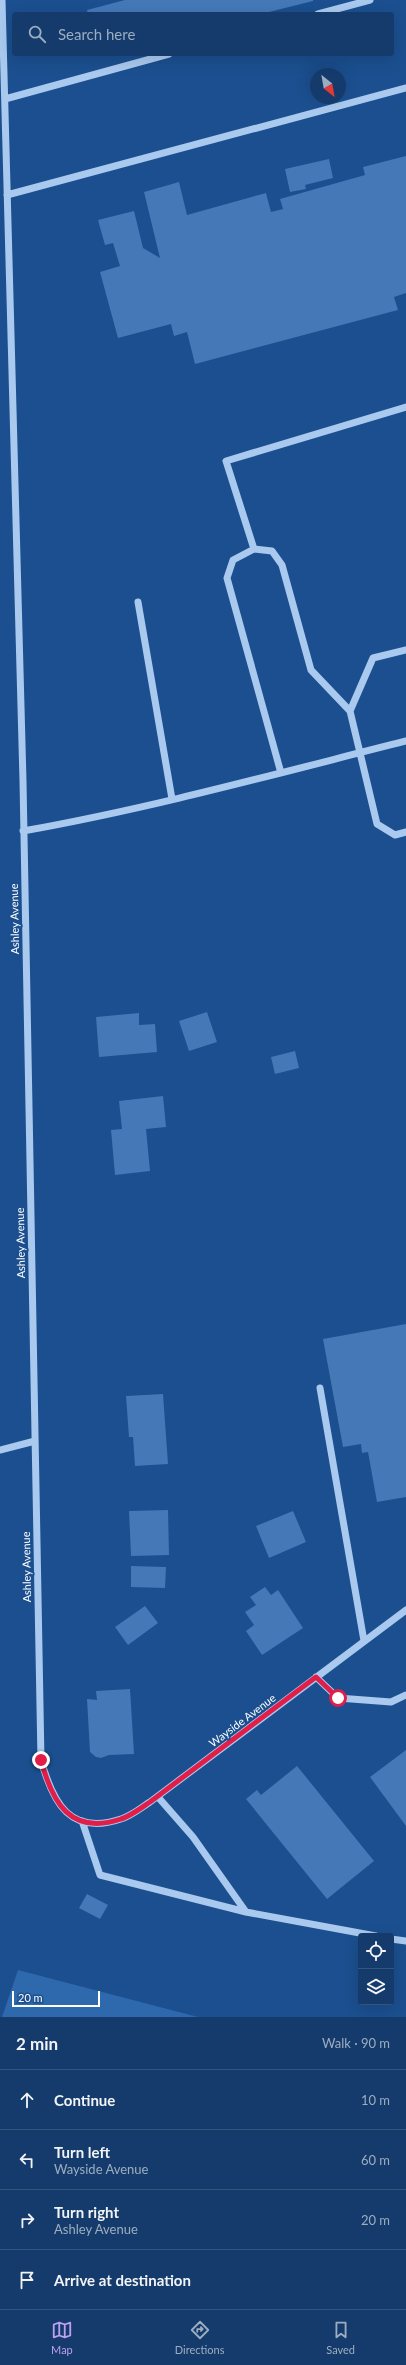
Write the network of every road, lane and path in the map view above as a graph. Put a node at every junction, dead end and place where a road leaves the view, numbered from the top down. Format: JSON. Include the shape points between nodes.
{"nodes":[{"id":1,"x":2,"y":0,"type":"edge"},
{"id":2,"x":370,"y":0,"type":"edge"},
{"id":3,"x":325,"y":12,"type":"edge"},
{"id":4,"x":2,"y":33,"type":"edge"},
{"id":5,"x":162,"y":56,"type":"edge"},
{"id":6,"x":406,"y":88,"type":"edge"},
{"id":7,"x":5,"y":99,"type":"junction"},
{"id":8,"x":7,"y":195,"type":"junction"},
{"id":9,"x":406,"y":408,"type":"edge"},
{"id":10,"x":254,"y":549,"type":"junction"},
{"id":11,"x":138,"y":602,"type":"dead end"},
{"id":12,"x":406,"y":650,"type":"edge"},
{"id":13,"x":350,"y":712,"type":"junction"},
{"id":14,"x":406,"y":741,"type":"edge"},
{"id":15,"x":359,"y":753,"type":"junction"},
{"id":16,"x":281,"y":774,"type":"junction"},
{"id":17,"x":172,"y":799,"type":"junction"},
{"id":18,"x":23,"y":831,"type":"junction"},
{"id":19,"x":406,"y":832,"type":"edge"},
{"id":20,"x":320,"y":1388,"type":"dead end"},
{"id":21,"x":35,"y":1441,"type":"junction"},
{"id":22,"x":0,"y":1450,"type":"edge"},
{"id":23,"x":406,"y":1610,"type":"edge"},
{"id":24,"x":364,"y":1641,"type":"junction"},
{"id":25,"x":316,"y":1677,"type":"junction"},
{"id":26,"x":406,"y":1695,"type":"edge"},
{"id":27,"x":158,"y":1797,"type":"junction"},
{"id":28,"x":82,"y":1821,"type":"junction"},
{"id":29,"x":246,"y":1912,"type":"junction"},
{"id":30,"x":360,"y":1933,"type":"edge"},
{"id":31,"x":394,"y":1940,"type":"edge"},
{"id":32,"x":406,"y":1942,"type":"edge"}],
"edges":[{"from":1,"to":4,"type":"street","name":"Ashley Avenue"},
{"from":2,"to":3,"type":"street"},
{"from":4,"to":7,"type":"street","name":"Ashley Avenue"},
{"from":5,"to":7,"type":"street"},
{"from":6,"to":8,"type":"street"},
{"from":7,"to":8,"type":"street","name":"Ashley Avenue"},
{"from":8,"to":18,"type":"street","name":"Ashley Avenue"},
{"from":9,"to":10,"type":"street","via":[[226,461]]},
{"from":10,"to":13,"type":"street","via":[[272,551],[282,565],[311,670]]},
{"from":10,"to":16,"type":"street","via":[[233,560],[226,578]]},
{"from":11,"to":17,"type":"street"},
{"from":12,"to":13,"type":"street","via":[[373,658]]},
{"from":13,"to":15,"type":"street"},
{"from":14,"to":15,"type":"street"},
{"from":15,"to":16,"type":"street"},
{"from":15,"to":19,"type":"street","via":[[377,824],[395,834]]},
{"from":16,"to":17,"type":"street"},
{"from":17,"to":18,"type":"street"},
{"from":18,"to":21,"type":"street","name":"Ashley Avenue"},
{"from":20,"to":24,"type":"street"},
{"from":21,"to":22,"type":"street"},
{"from":21,"to":28,"type":"street","name":"Ashley Avenue","via":[[41,1760],[49,1788],[61,1807]]},
{"from":23,"to":24,"type":"street","name":"Wayside Avenue"},
{"from":24,"to":25,"type":"street","name":"Wayside Avenue"},
{"from":25,"to":26,"type":"street","via":[[338,1698],[391,1702]]},
{"from":25,"to":27,"type":"street","name":"Wayside Avenue"},
{"from":27,"to":28,"type":"street","name":"Wayside Avenue","via":[[122,1819],[94,1824]]},
{"from":27,"to":29,"type":"street","via":[[193,1837]]},
{"from":28,"to":29,"type":"street","via":[[100,1875]]},
{"from":29,"to":30,"type":"street"},
{"from":31,"to":32,"type":"street"}]}
